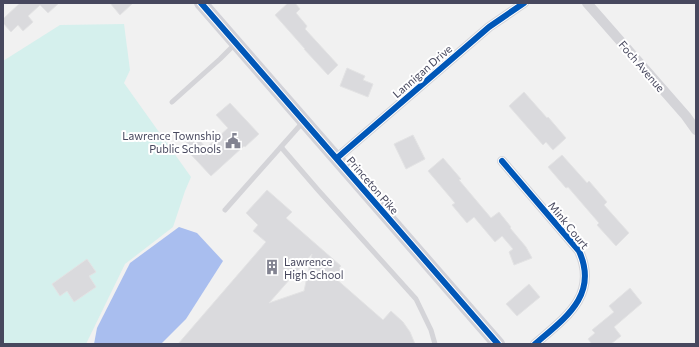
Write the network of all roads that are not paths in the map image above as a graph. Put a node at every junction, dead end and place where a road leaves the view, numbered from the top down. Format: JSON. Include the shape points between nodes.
{"nodes":[{"id":1,"x":201,"y":3,"type":"edge"},
{"id":2,"x":524,"y":3,"type":"edge"},
{"id":3,"x":587,"y":3,"type":"edge"},
{"id":4,"x":236,"y":43,"type":"junction"},
{"id":5,"x":172,"y":102,"type":"dead end"},
{"id":6,"x":304,"y":121,"type":"junction"},
{"id":7,"x":696,"y":130,"type":"edge"},
{"id":8,"x":281,"y":147,"type":"junction"},
{"id":9,"x":337,"y":158,"type":"junction"},
{"id":10,"x":502,"y":161,"type":"dead end"},
{"id":11,"x":225,"y":210,"type":"dead end"},
{"id":12,"x":435,"y":344,"type":"edge"},
{"id":13,"x":498,"y":344,"type":"edge"},
{"id":14,"x":536,"y":344,"type":"edge"}],
"edges":[{"from":1,"to":4,"type":"main road","name":"Princeton Pike"},
{"from":2,"to":9,"type":"street","name":"Lannigan Drive","via":[[489,27]]},
{"from":3,"to":7,"type":"street","name":"Foch Avenue"},
{"from":4,"to":5,"type":"lane"},
{"from":4,"to":6,"type":"main road","name":"Princeton Pike"},
{"from":6,"to":8,"type":"lane"},
{"from":6,"to":9,"type":"main road","name":"Princeton Pike"},
{"from":8,"to":11,"type":"lane"},
{"from":8,"to":12,"type":"lane","via":[[416,299],[432,330]]},
{"from":9,"to":13,"type":"main road","name":"Princeton Pike"},
{"from":10,"to":14,"type":"street","name":"Mink Court","via":[[579,251],[584,261],[585,286],[580,298],[566,317]]}]}
